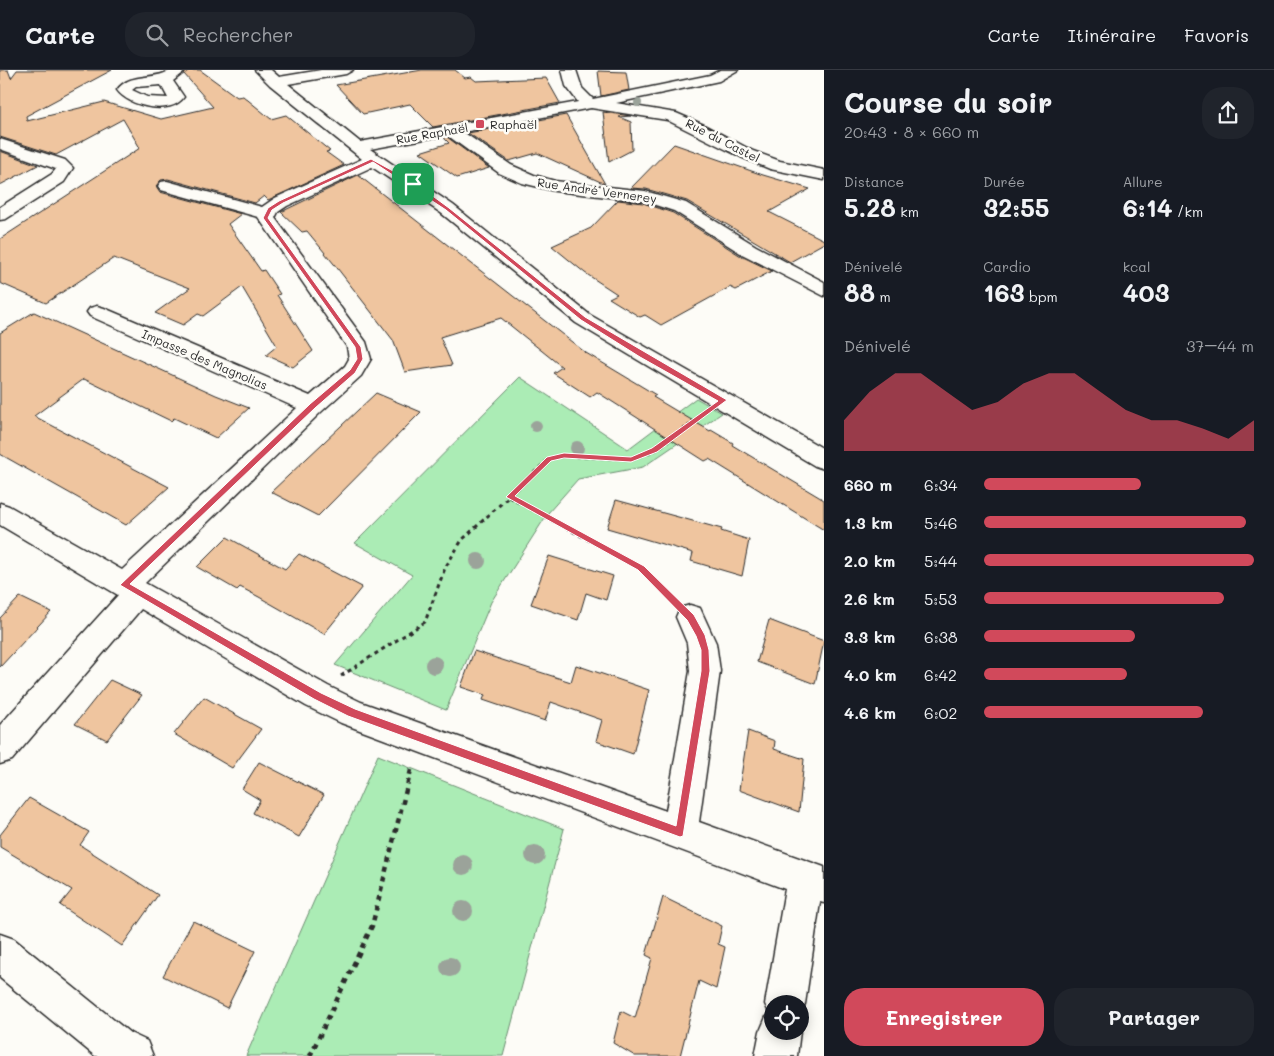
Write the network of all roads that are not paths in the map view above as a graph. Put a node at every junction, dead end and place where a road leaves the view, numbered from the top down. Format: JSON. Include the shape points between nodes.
{"nodes":[{"id":1,"x":180,"y":70,"type":"edge"},
{"id":2,"x":262,"y":70,"type":"edge"},
{"id":3,"x":346,"y":70,"type":"edge"},
{"id":4,"x":569,"y":70,"type":"edge"},
{"id":5,"x":731,"y":70,"type":"edge"},
{"id":6,"x":165,"y":80,"type":"dead end"},
{"id":7,"x":275,"y":82,"type":"junction"},
{"id":8,"x":654,"y":91,"type":"junction"},
{"id":9,"x":591,"y":104,"type":"junction"},
{"id":10,"x":671,"y":116,"type":"junction"},
{"id":11,"x":450,"y":130,"type":"junction"},
{"id":12,"x":0,"y":144,"type":"edge"},
{"id":13,"x":365,"y":154,"type":"junction"},
{"id":14,"x":824,"y":175,"type":"edge"},
{"id":15,"x":167,"y":186,"type":"dead end"},
{"id":16,"x":267,"y":214,"type":"junction"},
{"id":17,"x":0,"y":215,"type":"edge"},
{"id":18,"x":824,"y":290,"type":"edge"},
{"id":19,"x":97,"y":312,"type":"dead end"},
{"id":20,"x":312,"y":406,"type":"junction"},
{"id":21,"x":824,"y":460,"type":"edge"},
{"id":22,"x":0,"y":512,"type":"edge"},
{"id":23,"x":131,"y":589,"type":"junction"},
{"id":24,"x":690,"y":617,"type":"road end"},
{"id":25,"x":0,"y":749,"type":"edge"},
{"id":26,"x":680,"y":832,"type":"junction"},
{"id":27,"x":814,"y":882,"type":"edge"},
{"id":28,"x":0,"y":953,"type":"edge"},
{"id":29,"x":787,"y":995,"type":"edge"},
{"id":30,"x":779,"y":1040,"type":"edge"},
{"id":31,"x":132,"y":1056,"type":"edge"},
{"id":32,"x":776,"y":1056,"type":"edge"}],
"edges":[{"from":1,"to":6,"type":"street"},
{"from":2,"to":7,"type":"street"},
{"from":3,"to":7,"type":"street"},
{"from":4,"to":9,"type":"street","via":[[574,89]]},
{"from":5,"to":8,"type":"street","name":"Rue Raphaël","via":[[714,78]]},
{"from":7,"to":13,"type":"street"},
{"from":8,"to":9,"type":"street","name":"Rue Raphaël"},
{"from":8,"to":10,"type":"street","via":[[661,107]]},
{"from":9,"to":10,"type":"street","name":"Rue du Castel"},
{"from":9,"to":11,"type":"street","name":"Rue Raphaël"},
{"from":10,"to":14,"type":"street","name":"Rue du Castel","via":[[753,157]]},
{"from":11,"to":13,"type":"street","name":"Rue Raphaël"},
{"from":11,"to":18,"type":"street","name":"Rue André Vernerey","via":[[505,169],[528,179],[555,186],[646,196],[680,207],[749,250]]},
{"from":12,"to":17,"type":"street","via":[[65,168],[58,178]]},
{"from":13,"to":16,"type":"street","name":"Rue Raphaël","via":[[273,206]]},
{"from":13,"to":21,"type":"street","via":[[448,209],[583,319]]},
{"from":15,"to":16,"type":"street"},
{"from":16,"to":20,"type":"street","via":[[268,223],[358,347],[360,359],[353,371]]},
{"from":19,"to":20,"type":"street","name":"Impasse des Magnolias"},
{"from":20,"to":23,"type":"street"},
{"from":22,"to":23,"type":"street"},
{"from":23,"to":25,"type":"street"},
{"from":23,"to":26,"type":"street","via":[[352,713]]},
{"from":24,"to":26,"type":"street","via":[[701,635],[705,671]]},
{"from":26,"to":27,"type":"street"},
{"from":27,"to":29,"type":"street"},
{"from":28,"to":31,"type":"street"},
{"from":30,"to":32,"type":"street"}]}
